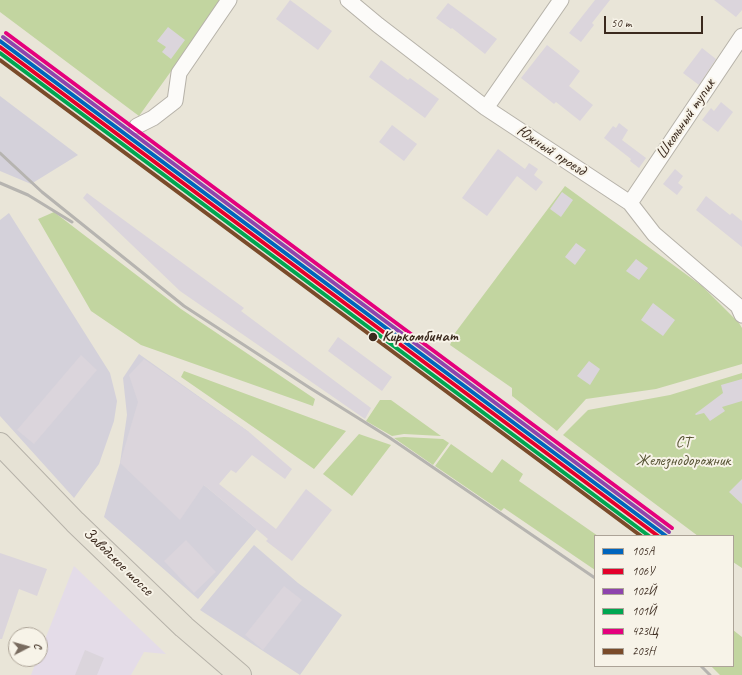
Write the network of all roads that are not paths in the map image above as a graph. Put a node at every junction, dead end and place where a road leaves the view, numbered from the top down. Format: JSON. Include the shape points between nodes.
{"nodes":[{"id":1,"x":229,"y":0,"type":"edge"},
{"id":2,"x":348,"y":0,"type":"edge"},
{"id":3,"x":561,"y":0,"type":"edge"},
{"id":4,"x":742,"y":36,"type":"edge"},
{"id":5,"x":486,"y":108,"type":"junction"},
{"id":6,"x":137,"y":126,"type":"dead end"},
{"id":7,"x":630,"y":203,"type":"junction"},
{"id":8,"x":741,"y":307,"type":"edge"},
{"id":9,"x":0,"y":444,"type":"edge"},
{"id":10,"x":240,"y":675,"type":"edge"}],
"edges":[{"from":1,"to":6,"type":"street","via":[[179,73],[175,101],[153,118]]},
{"from":2,"to":5,"type":"street","name":"Южный проезд"},
{"from":3,"to":5,"type":"street"},
{"from":4,"to":7,"type":"street","name":"Школьный тупик"},
{"from":5,"to":7,"type":"street","name":"Южный проезд"},
{"from":7,"to":8,"type":"street","name":"Южный проезд","via":[[654,234]]},
{"from":9,"to":10,"type":"main road","name":"Заводское шоссе","via":[[75,522],[184,627]]}]}
